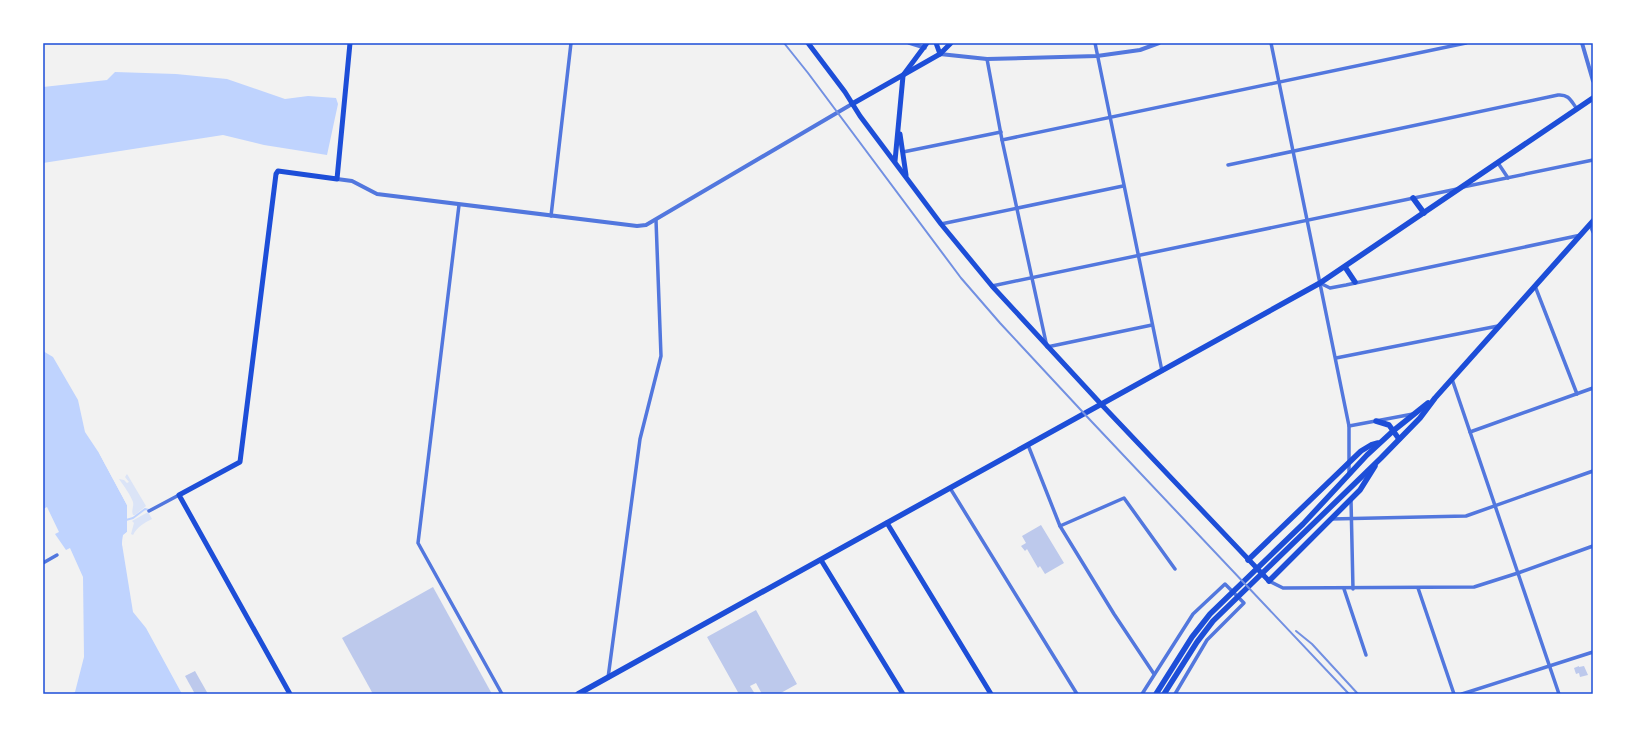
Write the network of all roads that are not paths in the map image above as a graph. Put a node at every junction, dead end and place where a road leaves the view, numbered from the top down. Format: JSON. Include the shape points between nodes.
{"nodes":[{"id":1,"x":350,"y":43,"type":"edge"},
{"id":2,"x":571,"y":43,"type":"edge"},
{"id":3,"x":808,"y":43,"type":"edge"},
{"id":4,"x":909,"y":43,"type":"edge"},
{"id":5,"x":936,"y":43,"type":"edge"},
{"id":6,"x":951,"y":43,"type":"edge"},
{"id":7,"x":1094,"y":43,"type":"edge"},
{"id":8,"x":1159,"y":43,"type":"edge"},
{"id":9,"x":1271,"y":43,"type":"edge"},
{"id":10,"x":1466,"y":43,"type":"edge"},
{"id":11,"x":1582,"y":43,"type":"edge"},
{"id":12,"x":926,"y":46,"type":"edge"},
{"id":13,"x":940,"y":54,"type":"junction"},
{"id":14,"x":1097,"y":56,"type":"junction"},
{"id":15,"x":986,"y":59,"type":"junction"},
{"id":16,"x":903,"y":76,"type":"junction"},
{"id":17,"x":1279,"y":81,"type":"junction"},
{"id":18,"x":1593,"y":81,"type":"edge"},
{"id":19,"x":1593,"y":98,"type":"edge"},
{"id":20,"x":852,"y":104,"type":"junction"},
{"id":21,"x":1577,"y":109,"type":"junction"},
{"id":22,"x":1109,"y":117,"type":"junction"},
{"id":23,"x":898,"y":125,"type":"junction"},
{"id":24,"x":1001,"y":132,"type":"junction"},
{"id":25,"x":1002,"y":140,"type":"junction"},
{"id":26,"x":1293,"y":151,"type":"junction"},
{"id":27,"x":903,"y":152,"type":"junction"},
{"id":28,"x":894,"y":160,"type":"junction"},
{"id":29,"x":1593,"y":160,"type":"edge"},
{"id":30,"x":1498,"y":163,"type":"junction"},
{"id":31,"x":1228,"y":165,"type":"dead end"},
{"id":32,"x":906,"y":176,"type":"junction"},
{"id":33,"x":1508,"y":178,"type":"junction"},
{"id":34,"x":337,"y":179,"type":"junction"},
{"id":35,"x":1123,"y":186,"type":"junction"},
{"id":36,"x":1461,"y":188,"type":"junction"},
{"id":37,"x":1413,"y":198,"type":"junction"},
{"id":38,"x":459,"y":205,"type":"junction"},
{"id":39,"x":1017,"y":208,"type":"junction"},
{"id":40,"x":1424,"y":213,"type":"junction"},
{"id":41,"x":551,"y":216,"type":"junction"},
{"id":42,"x":656,"y":220,"type":"junction"},
{"id":43,"x":1307,"y":220,"type":"junction"},
{"id":44,"x":1592,"y":223,"type":"edge"},
{"id":45,"x":941,"y":224,"type":"junction"},
{"id":46,"x":1593,"y":232,"type":"edge"},
{"id":47,"x":1581,"y":235,"type":"junction"},
{"id":48,"x":1138,"y":255,"type":"junction"},
{"id":49,"x":1345,"y":267,"type":"junction"},
{"id":50,"x":1032,"y":278,"type":"junction"},
{"id":51,"x":1355,"y":282,"type":"junction"},
{"id":52,"x":1320,"y":283,"type":"junction"},
{"id":53,"x":992,"y":286,"type":"junction"},
{"id":54,"x":1535,"y":286,"type":"junction"},
{"id":55,"x":1152,"y":325,"type":"junction"},
{"id":56,"x":1499,"y":326,"type":"junction"},
{"id":57,"x":1047,"y":347,"type":"junction"},
{"id":58,"x":1336,"y":358,"type":"junction"},
{"id":59,"x":1162,"y":371,"type":"junction"},
{"id":60,"x":1452,"y":379,"type":"junction"},
{"id":61,"x":1593,"y":388,"type":"edge"},
{"id":62,"x":1577,"y":394,"type":"junction"},
{"id":63,"x":1435,"y":398,"type":"junction"},
{"id":64,"x":1101,"y":404,"type":"junction"},
{"id":65,"x":1415,"y":413,"type":"junction"},
{"id":66,"x":1376,"y":421,"type":"junction"},
{"id":67,"x":1349,"y":426,"type":"junction"},
{"id":68,"x":1393,"y":430,"type":"junction"},
{"id":69,"x":1470,"y":432,"type":"junction"},
{"id":70,"x":1399,"y":439,"type":"junction"},
{"id":71,"x":1380,"y":443,"type":"junction"},
{"id":72,"x":1028,"y":445,"type":"junction"},
{"id":73,"x":1381,"y":458,"type":"junction"},
{"id":74,"x":1349,"y":463,"type":"junction"},
{"id":75,"x":1593,"y":471,"type":"edge"},
{"id":76,"x":1349,"y":475,"type":"junction"},
{"id":77,"x":950,"y":488,"type":"junction"},
{"id":78,"x":179,"y":496,"type":"junction"},
{"id":79,"x":1351,"y":499,"type":"junction"},
{"id":80,"x":1495,"y":506,"type":"junction"},
{"id":81,"x":149,"y":511,"type":"dead end"},
{"id":82,"x":1330,"y":519,"type":"junction"},
{"id":83,"x":1352,"y":519,"type":"junction"},
{"id":84,"x":887,"y":523,"type":"junction"},
{"id":85,"x":1060,"y":526,"type":"junction"},
{"id":86,"x":1593,"y":546,"type":"edge"},
{"id":87,"x":57,"y":555,"type":"dead end"},
{"id":88,"x":821,"y":560,"type":"junction"},
{"id":89,"x":1250,"y":561,"type":"junction"},
{"id":90,"x":43,"y":563,"type":"edge"},
{"id":91,"x":1175,"y":569,"type":"dead end"},
{"id":92,"x":1518,"y":573,"type":"junction"},
{"id":93,"x":1267,"y":579,"type":"junction"},
{"id":94,"x":1418,"y":588,"type":"junction"},
{"id":95,"x":1344,"y":589,"type":"junction"},
{"id":96,"x":1353,"y":589,"type":"junction"},
{"id":97,"x":1593,"y":652,"type":"edge"},
{"id":98,"x":1366,"y":655,"type":"dead end"},
{"id":99,"x":1550,"y":666,"type":"junction"},
{"id":100,"x":1154,"y":674,"type":"junction"},
{"id":101,"x":608,"y":678,"type":"junction"},
{"id":102,"x":290,"y":694,"type":"edge"},
{"id":103,"x":502,"y":694,"type":"edge"},
{"id":104,"x":578,"y":694,"type":"edge"},
{"id":105,"x":903,"y":694,"type":"edge"},
{"id":106,"x":991,"y":694,"type":"edge"},
{"id":107,"x":1077,"y":694,"type":"edge"},
{"id":108,"x":1142,"y":694,"type":"edge"},
{"id":109,"x":1156,"y":694,"type":"edge"},
{"id":110,"x":1164,"y":694,"type":"edge"},
{"id":111,"x":1175,"y":694,"type":"edge"},
{"id":112,"x":1454,"y":694,"type":"edge"},
{"id":113,"x":1462,"y":694,"type":"edge"},
{"id":114,"x":1559,"y":694,"type":"edge"}],
"edges":[{"from":1,"to":34,"type":"main road"},
{"from":2,"to":41,"type":"street"},
{"from":3,"to":20,"type":"main road"},
{"from":4,"to":12,"type":"street"},
{"from":5,"to":13,"type":"main road"},
{"from":6,"to":13,"type":"main road"},
{"from":7,"to":14,"type":"street"},
{"from":8,"to":14,"type":"street","via":[[1140,50]]},
{"from":9,"to":17,"type":"street"},
{"from":10,"to":17,"type":"street"},
{"from":11,"to":18,"type":"street"},
{"from":12,"to":16,"type":"main road"},
{"from":13,"to":15,"type":"street"},
{"from":13,"to":16,"type":"main road"},
{"from":14,"to":15,"type":"street"},
{"from":14,"to":22,"type":"street"},
{"from":15,"to":24,"type":"street"},
{"from":16,"to":20,"type":"main road"},
{"from":16,"to":23,"type":"main road"},
{"from":17,"to":22,"type":"street"},
{"from":17,"to":26,"type":"street"},
{"from":19,"to":21,"type":"main road"},
{"from":20,"to":28,"type":"main road"},
{"from":20,"to":42,"type":"street"},
{"from":21,"to":26,"type":"street","via":[[1570,97],[1558,95]]},
{"from":21,"to":30,"type":"main road"},
{"from":22,"to":25,"type":"street"},
{"from":22,"to":35,"type":"street"},
{"from":23,"to":27,"type":"main road"},
{"from":23,"to":28,"type":"main road"},
{"from":24,"to":25,"type":"street"},
{"from":24,"to":27,"type":"street"},
{"from":25,"to":39,"type":"street"},
{"from":26,"to":31,"type":"street"},
{"from":26,"to":43,"type":"street"},
{"from":27,"to":32,"type":"main road"},
{"from":28,"to":32,"type":"main road"},
{"from":29,"to":33,"type":"street"},
{"from":30,"to":33,"type":"street"},
{"from":30,"to":36,"type":"main road"},
{"from":32,"to":45,"type":"main road"},
{"from":33,"to":36,"type":"street"},
{"from":34,"to":38,"type":"street","via":[[352,181],[377,194]]},
{"from":34,"to":78,"type":"main road","via":[[277,172],[240,462]]},
{"from":35,"to":39,"type":"street"},
{"from":35,"to":48,"type":"street"},
{"from":36,"to":37,"type":"street"},
{"from":36,"to":40,"type":"main road"},
{"from":37,"to":40,"type":"main road"},
{"from":37,"to":43,"type":"street"},
{"from":38,"to":41,"type":"street"},
{"from":38,"to":103,"type":"street","via":[[418,543]]},
{"from":39,"to":45,"type":"street"},
{"from":39,"to":50,"type":"street"},
{"from":40,"to":49,"type":"main road"},
{"from":41,"to":42,"type":"street","via":[[637,226]]},
{"from":42,"to":101,"type":"street","via":[[661,356],[640,439]]},
{"from":43,"to":48,"type":"street"},
{"from":43,"to":52,"type":"street"},
{"from":44,"to":46,"type":"street"},
{"from":44,"to":47,"type":"main road"},
{"from":45,"to":53,"type":"main road"},
{"from":47,"to":51,"type":"street"},
{"from":47,"to":54,"type":"main road"},
{"from":48,"to":50,"type":"street"},
{"from":48,"to":55,"type":"street"},
{"from":49,"to":51,"type":"main road"},
{"from":49,"to":52,"type":"main road"},
{"from":50,"to":53,"type":"street"},
{"from":50,"to":57,"type":"street"},
{"from":51,"to":52,"type":"street","via":[[1330,288]]},
{"from":52,"to":58,"type":"street"},
{"from":52,"to":59,"type":"main road"},
{"from":53,"to":57,"type":"main road"},
{"from":54,"to":56,"type":"main road"},
{"from":54,"to":62,"type":"street"},
{"from":55,"to":57,"type":"street"},
{"from":55,"to":59,"type":"street"},
{"from":56,"to":58,"type":"street"},
{"from":56,"to":60,"type":"main road"},
{"from":57,"to":64,"type":"main road"},
{"from":58,"to":67,"type":"street"},
{"from":59,"to":64,"type":"main road"},
{"from":60,"to":63,"type":"main road"},
{"from":60,"to":69,"type":"street"},
{"from":61,"to":62,"type":"street"},
{"from":62,"to":69,"type":"street"},
{"from":63,"to":65,"type":"main road"},
{"from":63,"to":70,"type":"main road"},
{"from":64,"to":72,"type":"main road"},
{"from":64,"to":89,"type":"main road"},
{"from":65,"to":66,"type":"street"},
{"from":65,"to":68,"type":"main road"},
{"from":66,"to":67,"type":"street"},
{"from":66,"to":68,"type":"main road","via":[[1389,425]]},
{"from":67,"to":74,"type":"street"},
{"from":68,"to":70,"type":"main road"},
{"from":68,"to":71,"type":"main road"},
{"from":69,"to":80,"type":"street"},
{"from":70,"to":73,"type":"main road"},
{"from":71,"to":74,"type":"main road","via":[[1366,448]]},
{"from":71,"to":76,"type":"main road"},
{"from":72,"to":77,"type":"main road"},
{"from":72,"to":85,"type":"street"},
{"from":73,"to":79,"type":"main road"},
{"from":73,"to":110,"type":"main road","via":[[1212,621]]},
{"from":74,"to":76,"type":"street"},
{"from":74,"to":89,"type":"main road"},
{"from":75,"to":80,"type":"street"},
{"from":76,"to":109,"type":"main road","via":[[1210,614],[1192,637]]},
{"from":77,"to":84,"type":"main road"},
{"from":77,"to":107,"type":"street"},
{"from":78,"to":81,"type":"street"},
{"from":78,"to":102,"type":"main road"},
{"from":79,"to":82,"type":"main road"},
{"from":79,"to":83,"type":"street"},
{"from":80,"to":83,"type":"street","via":[[1466,516]]},
{"from":80,"to":92,"type":"street"},
{"from":82,"to":83,"type":"street"},
{"from":82,"to":93,"type":"main road"},
{"from":83,"to":96,"type":"street"},
{"from":84,"to":88,"type":"main road"},
{"from":84,"to":106,"type":"main road"},
{"from":85,"to":91,"type":"street","via":[[1124,498]]},
{"from":85,"to":100,"type":"street"},
{"from":86,"to":92,"type":"street"},
{"from":87,"to":90,"type":"street"},
{"from":88,"to":101,"type":"main road"},
{"from":88,"to":105,"type":"main road"},
{"from":89,"to":93,"type":"main road"},
{"from":92,"to":94,"type":"street","via":[[1474,586]]},
{"from":92,"to":99,"type":"street"},
{"from":93,"to":95,"type":"street","via":[[1283,588]]},
{"from":94,"to":96,"type":"street"},
{"from":94,"to":112,"type":"street"},
{"from":95,"to":96,"type":"street"},
{"from":95,"to":98,"type":"street"},
{"from":97,"to":99,"type":"street"},
{"from":99,"to":113,"type":"street"},
{"from":99,"to":114,"type":"street"},
{"from":100,"to":108,"type":"street"},
{"from":100,"to":111,"type":"street","via":[[1193,614],[1225,584],[1244,604],[1207,640]]},
{"from":101,"to":104,"type":"main road"}]}
